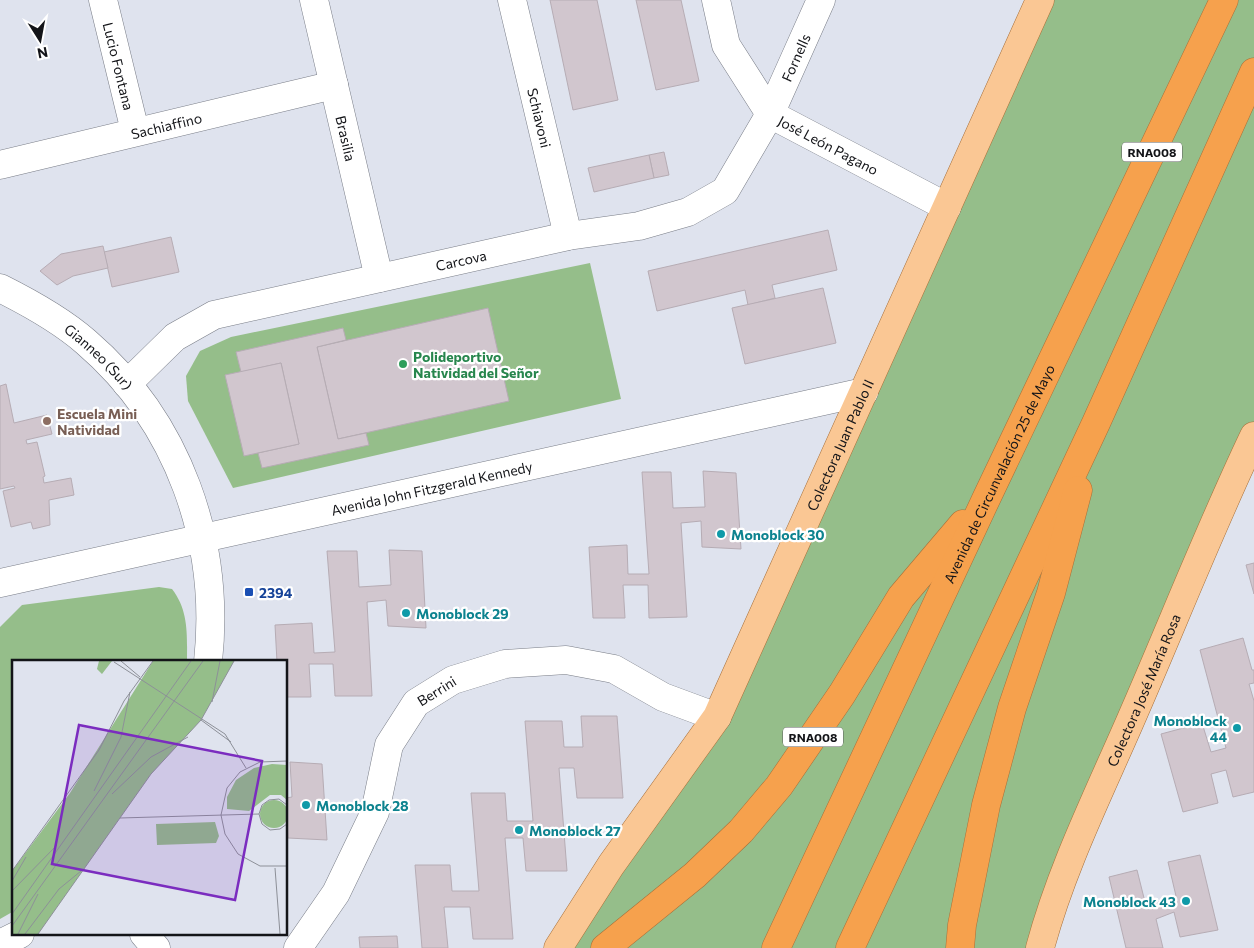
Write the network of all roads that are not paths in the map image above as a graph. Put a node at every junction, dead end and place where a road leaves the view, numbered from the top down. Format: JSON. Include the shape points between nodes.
{"nodes":[{"id":1,"x":103,"y":0,"type":"edge"},
{"id":2,"x":314,"y":0,"type":"edge"},
{"id":3,"x":512,"y":0,"type":"edge"},
{"id":4,"x":716,"y":0,"type":"edge"},
{"id":5,"x":821,"y":0,"type":"edge"},
{"id":6,"x":1224,"y":0,"type":"edge"},
{"id":7,"x":1040,"y":2,"type":"edge"},
{"id":8,"x":1254,"y":72,"type":"edge"},
{"id":9,"x":334,"y":85,"type":"junction"},
{"id":10,"x":770,"y":114,"type":"junction"},
{"id":11,"x":1254,"y":116,"type":"edge"},
{"id":12,"x":135,"y":131,"type":"junction"},
{"id":13,"x":1214,"y":162,"type":"junction"},
{"id":14,"x":0,"y":164,"type":"edge"},
{"id":15,"x":947,"y":207,"type":"junction"},
{"id":16,"x":568,"y":236,"type":"junction"},
{"id":17,"x":379,"y":278,"type":"junction"},
{"id":18,"x":0,"y":288,"type":"edge"},
{"id":19,"x":127,"y":384,"type":"junction"},
{"id":20,"x":864,"y":392,"type":"junction"},
{"id":21,"x":1096,"y":423,"type":"junction"},
{"id":22,"x":1254,"y":436,"type":"edge"},
{"id":23,"x":987,"y":497,"type":"junction"},
{"id":24,"x":203,"y":538,"type":"junction"},
{"id":25,"x":0,"y":583,"type":"edge"},
{"id":26,"x":208,"y":660,"type":"edge"},
{"id":27,"x":717,"y":717,"type":"junction"},
{"id":28,"x":16,"y":936,"type":"edge"},
{"id":29,"x":146,"y":936,"type":"edge"},
{"id":30,"x":0,"y":944,"type":"edge"},
{"id":31,"x":156,"y":948,"type":"edge"},
{"id":32,"x":298,"y":948,"type":"edge"},
{"id":33,"x":558,"y":948,"type":"edge"},
{"id":34,"x":605,"y":948,"type":"edge"},
{"id":35,"x":776,"y":948,"type":"edge"},
{"id":36,"x":850,"y":948,"type":"edge"},
{"id":37,"x":960,"y":948,"type":"edge"},
{"id":38,"x":1040,"y":948,"type":"edge"}],
"edges":[{"from":1,"to":12,"type":"street","name":"Lucio Fontana"},
{"from":2,"to":9,"type":"street","name":"Brasilia"},
{"from":3,"to":16,"type":"street","name":"Schiavoni"},
{"from":4,"to":10,"type":"street","name":"José León Pagano","via":[[726,45]]},
{"from":5,"to":10,"type":"street","name":"Fornells"},
{"from":6,"to":23,"type":"highway","name":"Avenida de Circunvalación 25 de Mayo","number":"RNA008"},
{"from":7,"to":15,"type":"main road","name":"Colectora Juan Pablo II"},
{"from":8,"to":13,"type":"highway"},
{"from":9,"to":12,"type":"street","name":"Sachiaffino"},
{"from":9,"to":17,"type":"street","name":"Brasilia"},
{"from":10,"to":15,"type":"street","name":"José León Pagano"},
{"from":10,"to":16,"type":"street","name":"Carcova","via":[[725,191],[688,212],[639,226]]},
{"from":11,"to":13,"type":"highway"},
{"from":12,"to":14,"type":"street","name":"Sachiaffino"},
{"from":13,"to":21,"type":"highway"},
{"from":15,"to":20,"type":"main road","name":"Colectora Juan Pablo II"},
{"from":16,"to":17,"type":"street","name":"Carcova"},
{"from":17,"to":19,"type":"street","name":"Carcova","via":[[214,315],[174,337]]},
{"from":18,"to":19,"type":"street","name":"Gianneo (Sur)","via":[[39,307],[86,342]]},
{"from":19,"to":24,"type":"street","name":"Gianneo (Sur)","via":[[153,418],[175,456]]},
{"from":20,"to":24,"type":"street","name":"Avenida John Fitzgerald Kennedy"},
{"from":20,"to":27,"type":"main road","name":"Colectora Juan Pablo II"},
{"from":21,"to":36,"type":"highway"},
{"from":21,"to":37,"type":"highway","via":[[1051,593],[1012,708],[989,796]]},
{"from":22,"to":38,"type":"main road","name":"Colectora José María Rosa","via":[[1092,809],[1050,914]]},
{"from":23,"to":34,"type":"highway","number":"RNA008","via":[[901,597],[842,694],[779,786],[754,816],[695,875]]},
{"from":23,"to":35,"type":"highway","name":"Avenida de Circunvalación 25 de Mayo","number":"RNA008"},
{"from":24,"to":25,"type":"street","name":"Avenida John Fitzgerald Kennedy"},
{"from":24,"to":26,"type":"street","name":"Gianneo (Sur)","via":[[210,584],[212,631]]},
{"from":27,"to":32,"type":"street","name":"Berrini","via":[[663,697],[614,668],[566,660],[505,664],[453,680],[416,703],[389,745],[375,812],[336,893]]},
{"from":27,"to":33,"type":"main road","name":"Colectora Juan Pablo II","via":[[611,865]]},
{"from":28,"to":30,"type":"street"},
{"from":29,"to":31,"type":"street"}]}
